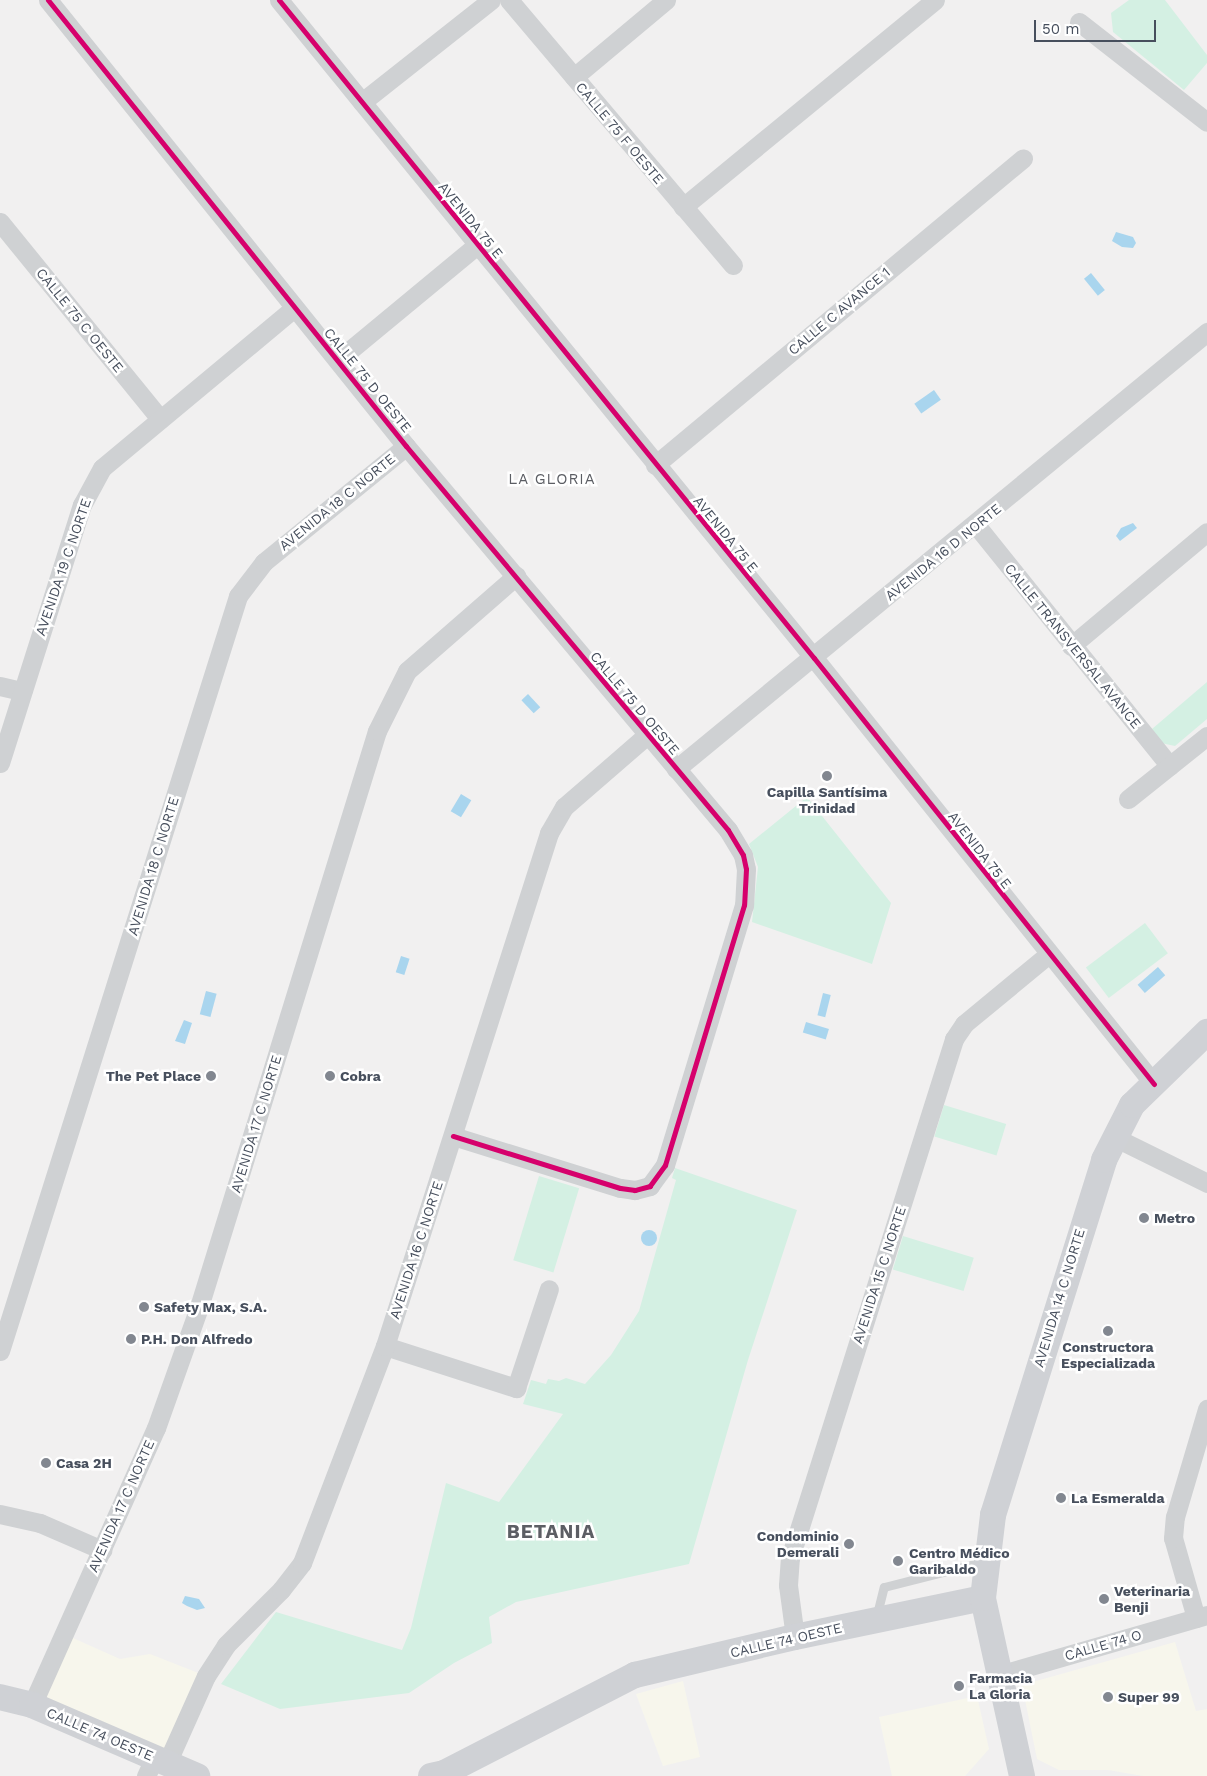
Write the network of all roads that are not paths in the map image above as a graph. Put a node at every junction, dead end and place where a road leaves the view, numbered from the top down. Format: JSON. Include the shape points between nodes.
{"nodes":[{"id":1,"x":48,"y":0,"type":"edge"},
{"id":2,"x":280,"y":0,"type":"edge"},
{"id":3,"x":491,"y":0,"type":"edge"},
{"id":4,"x":509,"y":0,"type":"edge"},
{"id":5,"x":666,"y":0,"type":"edge"},
{"id":6,"x":935,"y":0,"type":"edge"},
{"id":7,"x":1079,"y":22,"type":"dead end"},
{"id":8,"x":574,"y":77,"type":"junction"},
{"id":9,"x":362,"y":102,"type":"junction"},
{"id":10,"x":1207,"y":122,"type":"edge"},
{"id":11,"x":1023,"y":158,"type":"dead end"},
{"id":12,"x":683,"y":207,"type":"junction"},
{"id":13,"x":0,"y":222,"type":"edge"},
{"id":14,"x":477,"y":245,"type":"junction"},
{"id":15,"x":733,"y":265,"type":"dead end"},
{"id":16,"x":294,"y":308,"type":"junction"},
{"id":17,"x":1207,"y":332,"type":"edge"},
{"id":18,"x":338,"y":360,"type":"junction"},
{"id":19,"x":160,"y":419,"type":"junction"},
{"id":20,"x":406,"y":446,"type":"junction"},
{"id":21,"x":655,"y":465,"type":"junction"},
{"id":22,"x":976,"y":525,"type":"junction"},
{"id":23,"x":1207,"y":532,"type":"edge"},
{"id":24,"x":516,"y":576,"type":"junction"},
{"id":25,"x":1071,"y":646,"type":"junction"},
{"id":26,"x":814,"y":658,"type":"junction"},
{"id":27,"x":0,"y":686,"type":"edge"},
{"id":28,"x":22,"y":691,"type":"junction"},
{"id":29,"x":646,"y":736,"type":"junction"},
{"id":30,"x":1207,"y":736,"type":"edge"},
{"id":31,"x":0,"y":763,"type":"edge"},
{"id":32,"x":1170,"y":766,"type":"junction"},
{"id":33,"x":676,"y":769,"type":"junction"},
{"id":34,"x":1128,"y":799,"type":"dead end"},
{"id":35,"x":1049,"y":954,"type":"junction"},
{"id":36,"x":1207,"y":1032,"type":"edge"},
{"id":37,"x":1154,"y":1084,"type":"junction"},
{"id":38,"x":453,"y":1136,"type":"junction"},
{"id":39,"x":1114,"y":1137,"type":"junction"},
{"id":40,"x":1207,"y":1183,"type":"edge"},
{"id":41,"x":549,"y":1289,"type":"dead end"},
{"id":42,"x":1,"y":1346,"type":"edge"},
{"id":43,"x":385,"y":1346,"type":"junction"},
{"id":44,"x":1207,"y":1410,"type":"edge"},
{"id":45,"x":0,"y":1514,"type":"edge"},
{"id":46,"x":102,"y":1550,"type":"junction"},
{"id":47,"x":988,"y":1561,"type":"junction"},
{"id":48,"x":983,"y":1598,"type":"junction"},
{"id":49,"x":1202,"y":1617,"type":"edge"},
{"id":50,"x":876,"y":1620,"type":"junction"},
{"id":51,"x":795,"y":1637,"type":"junction"},
{"id":52,"x":999,"y":1675,"type":"junction"},
{"id":53,"x":0,"y":1697,"type":"edge"},
{"id":54,"x":32,"y":1705,"type":"junction"},
{"id":55,"x":156,"y":1765,"type":"edge"},
{"id":56,"x":197,"y":1776,"type":"edge"},
{"id":57,"x":431,"y":1776,"type":"edge"},
{"id":58,"x":1022,"y":1776,"type":"edge"}],
"edges":[{"from":1,"to":16,"type":"street","name":"CALLE 75 D OESTE"},
{"from":2,"to":9,"type":"street","name":"AVENIDA 75 E"},
{"from":3,"to":9,"type":"street"},
{"from":4,"to":8,"type":"street","name":"CALLE 75 F OESTE"},
{"from":5,"to":8,"type":"street"},
{"from":6,"to":12,"type":"street"},
{"from":7,"to":10,"type":"street"},
{"from":8,"to":12,"type":"street","name":"CALLE 75 F OESTE"},
{"from":9,"to":14,"type":"street","name":"AVENIDA 75 E"},
{"from":11,"to":21,"type":"street","name":"CALLE C AVANCE 1"},
{"from":12,"to":15,"type":"street","name":"CALLE 75 F OESTE"},
{"from":13,"to":19,"type":"street","name":"CALLE 75 C OESTE"},
{"from":14,"to":18,"type":"street"},
{"from":14,"to":21,"type":"street","name":"AVENIDA 75 E"},
{"from":16,"to":18,"type":"street","name":"CALLE 75 D OESTE"},
{"from":16,"to":19,"type":"street","name":"AVENIDA 19 C NORTE"},
{"from":17,"to":22,"type":"street","name":"AVENIDA 16 D NORTE"},
{"from":18,"to":20,"type":"street","name":"CALLE 75 D OESTE"},
{"from":19,"to":28,"type":"street","name":"AVENIDA 19 C NORTE","via":[[102,468],[82,505]]},
{"from":20,"to":24,"type":"street","name":"CALLE 75 D OESTE"},
{"from":20,"to":42,"type":"street","name":"AVENIDA 18 C NORTE","via":[[264,562],[238,596]]},
{"from":21,"to":26,"type":"street","name":"AVENIDA 75 E"},
{"from":22,"to":25,"type":"street","name":"CALLE TRANSVERSAL AVANCE"},
{"from":22,"to":26,"type":"street","name":"AVENIDA 16 D NORTE"},
{"from":23,"to":25,"type":"street"},
{"from":24,"to":29,"type":"street","name":"CALLE 75 D OESTE"},
{"from":24,"to":46,"type":"street","name":"AVENIDA 17 C NORTE","via":[[407,671],[377,731],[199,1307],[156,1428]]},
{"from":25,"to":32,"type":"street","name":"CALLE TRANSVERSAL AVANCE"},
{"from":26,"to":33,"type":"street","name":"AVENIDA 16 D NORTE"},
{"from":26,"to":35,"type":"street","name":"AVENIDA 75 E"},
{"from":27,"to":28,"type":"street"},
{"from":28,"to":31,"type":"street","name":"AVENIDA 19 C NORTE"},
{"from":29,"to":33,"type":"street","name":"CALLE 75 D OESTE"},
{"from":29,"to":38,"type":"street","name":"AVENIDA 16 C NORTE","via":[[564,807],[549,833]]},
{"from":30,"to":32,"type":"street"},
{"from":32,"to":34,"type":"street"},
{"from":33,"to":38,"type":"street","name":"CALLE 75 D OESTE","via":[[737,843],[746,869],[746,886],[741,914],[659,1177],[650,1186],[635,1190],[620,1188]]},
{"from":35,"to":37,"type":"street","name":"AVENIDA 75 E"},
{"from":35,"to":51,"type":"street","name":"AVENIDA 15 C NORTE","via":[[964,1024],[954,1039],[790,1558],[788,1585]]},
{"from":36,"to":37,"type":"street","name":"AVENIDA 14 C NORTE"},
{"from":37,"to":39,"type":"street","name":"AVENIDA 14 C NORTE","via":[[1132,1105]]},
{"from":38,"to":43,"type":"street","name":"AVENIDA 16 C NORTE"},
{"from":39,"to":40,"type":"street"},
{"from":39,"to":47,"type":"street","name":"AVENIDA 14 C NORTE","via":[[1092,1190],[1005,1473],[993,1515]]},
{"from":41,"to":43,"type":"street","via":[[516,1388]]},
{"from":43,"to":55,"type":"street","name":"AVENIDA 16 C NORTE","via":[[302,1563],[281,1590],[226,1645]]},
{"from":44,"to":49,"type":"street","via":[[1175,1517],[1173,1538]]},
{"from":45,"to":46,"type":"street","via":[[40,1523]]},
{"from":46,"to":54,"type":"street","name":"AVENIDA 17 C NORTE"},
{"from":47,"to":48,"type":"street","name":"AVENIDA 14 C NORTE"},
{"from":47,"to":50,"type":"lane","via":[[884,1587]]},
{"from":48,"to":50,"type":"street","name":"CALLE 74 OESTE"},
{"from":48,"to":52,"type":"street"},
{"from":49,"to":52,"type":"street","name":"CALLE 74 O"},
{"from":50,"to":51,"type":"street","name":"CALLE 74 OESTE"},
{"from":51,"to":57,"type":"street","name":"CALLE 74 OESTE","via":[[636,1675],[444,1773]]},
{"from":52,"to":58,"type":"street"},
{"from":53,"to":54,"type":"street","name":"CALLE 74 OESTE"},
{"from":54,"to":55,"type":"street","name":"CALLE 74 OESTE"},
{"from":55,"to":56,"type":"street","name":"CALLE 74 OESTE"}]}
